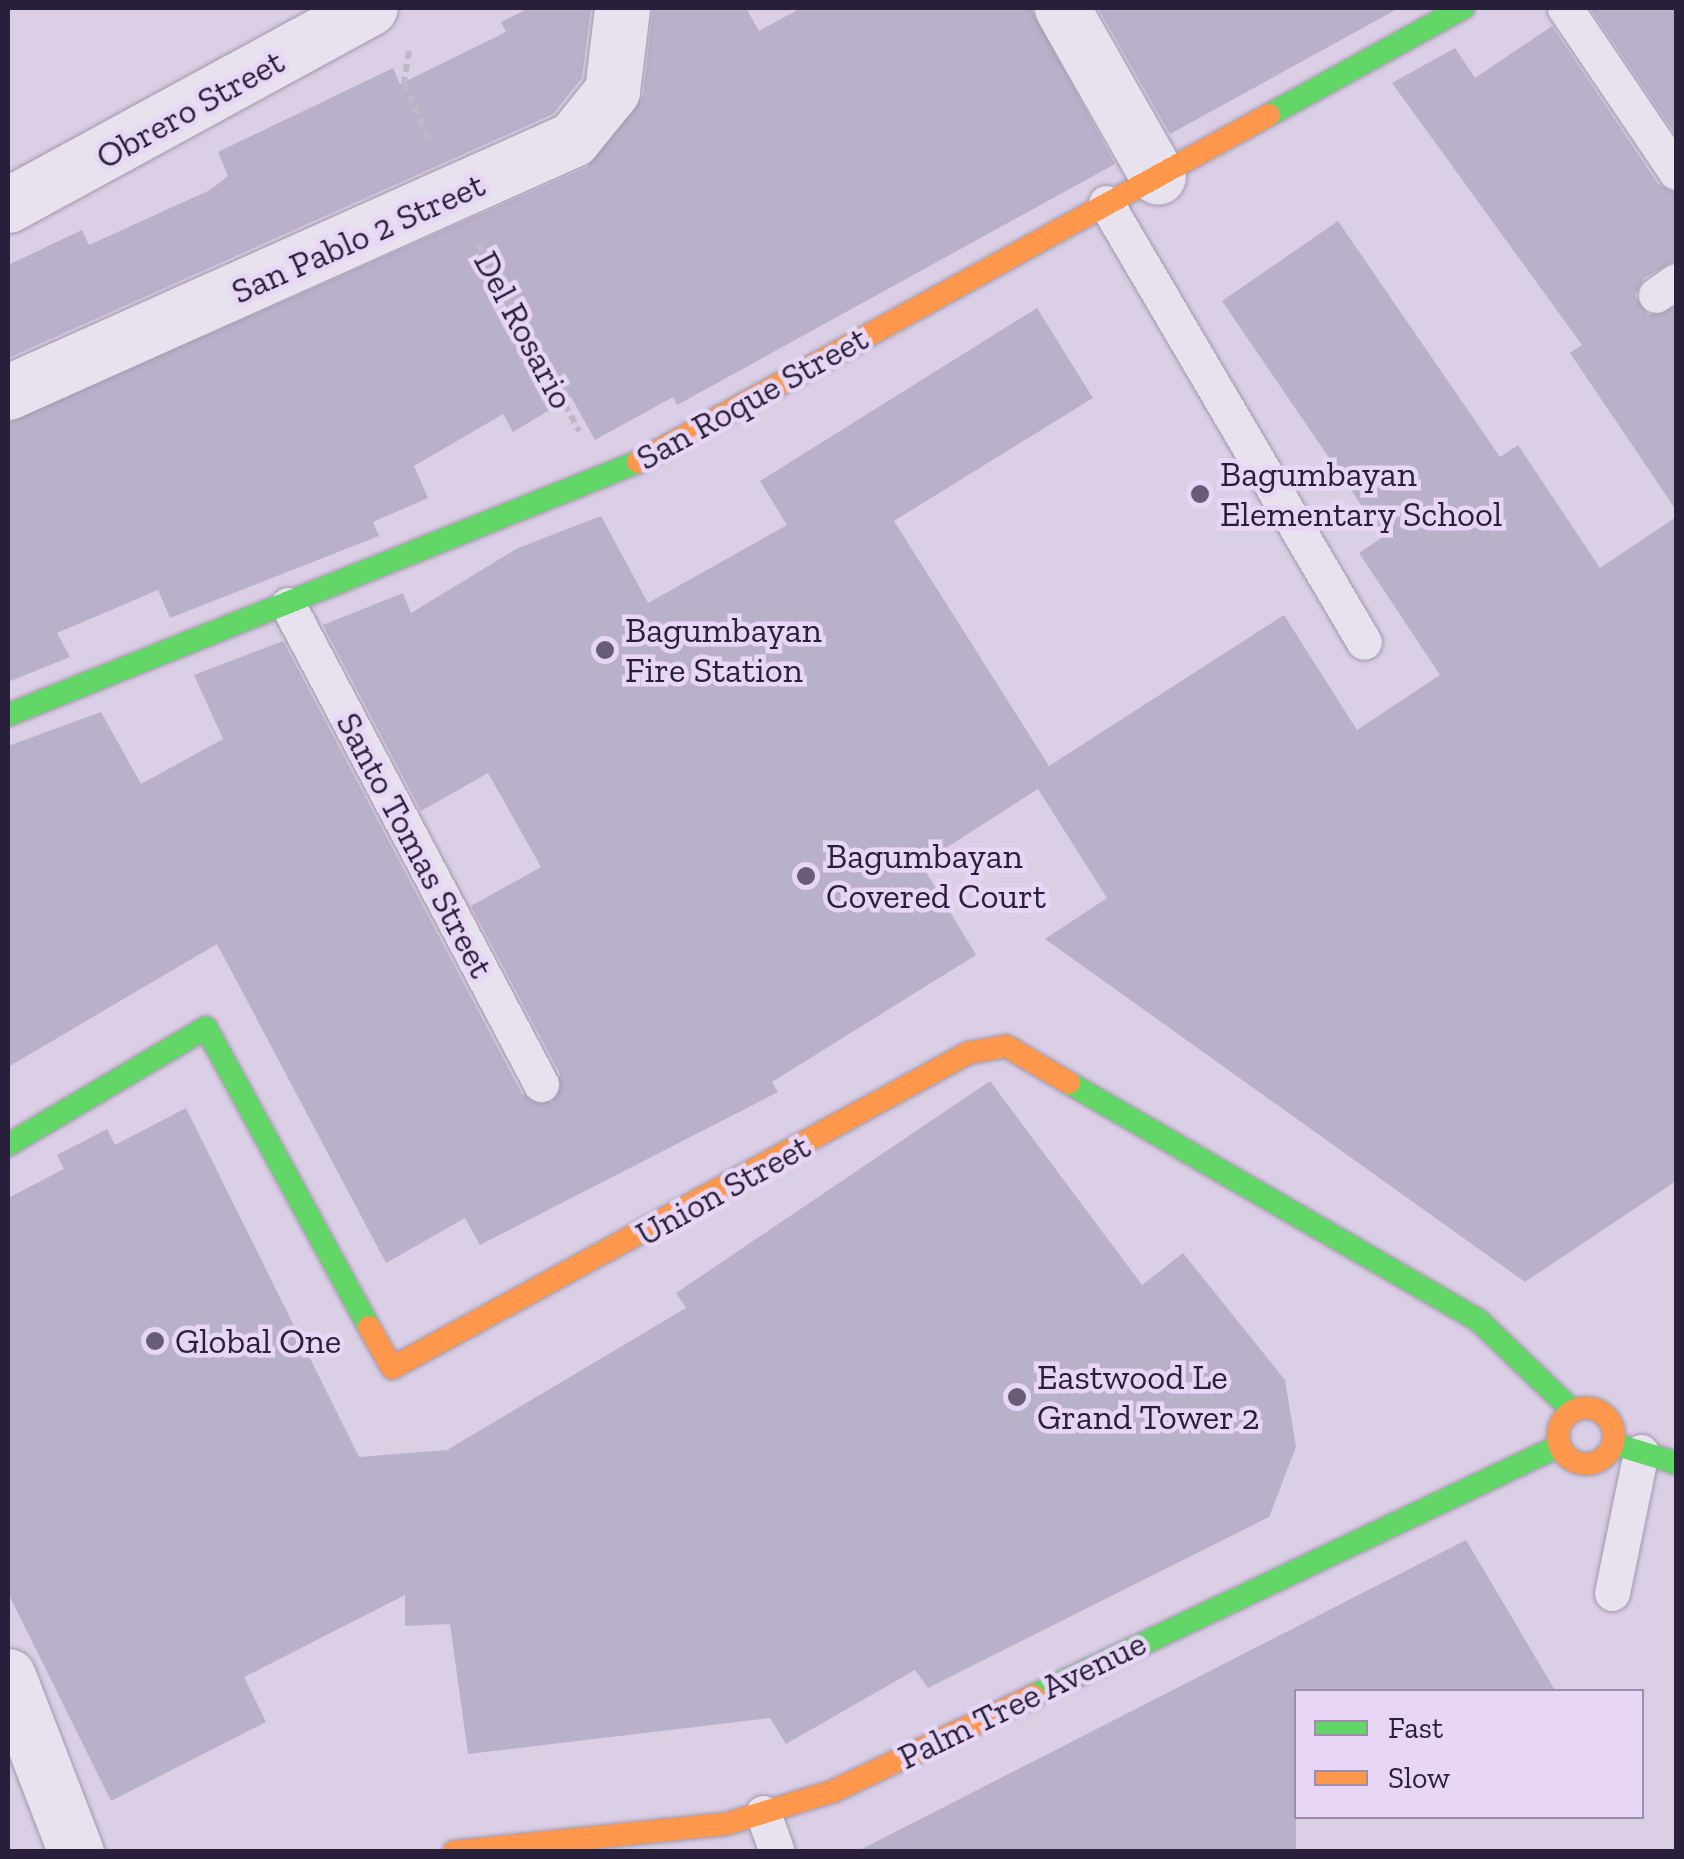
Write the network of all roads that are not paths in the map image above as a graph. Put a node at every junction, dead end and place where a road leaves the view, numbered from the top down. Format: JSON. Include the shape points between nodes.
{"nodes":[{"id":1,"x":622,"y":8,"type":"edge"},
{"id":2,"x":1062,"y":8,"type":"edge"},
{"id":3,"x":1463,"y":8,"type":"edge"},
{"id":4,"x":1566,"y":8,"type":"edge"},
{"id":5,"x":345,"y":13,"type":"edge"},
{"id":6,"x":1676,"y":172,"type":"edge"},
{"id":7,"x":1158,"y":177,"type":"junction"},
{"id":8,"x":1106,"y":203,"type":"junction"},
{"id":9,"x":8,"y":205,"type":"edge"},
{"id":10,"x":8,"y":392,"type":"edge"},
{"id":11,"x":288,"y":605,"type":"junction"},
{"id":12,"x":1364,"y":642,"type":"dead end"},
{"id":13,"x":8,"y":714,"type":"edge"},
{"id":14,"x":541,"y":1084,"type":"dead end"},
{"id":15,"x":8,"y":1145,"type":"edge"},
{"id":16,"x":1572,"y":1410,"type":"junction"},
{"id":17,"x":1559,"y":1446,"type":"junction"},
{"id":18,"x":1627,"y":1448,"type":"junction"},
{"id":19,"x":1676,"y":1463,"type":"edge"},
{"id":20,"x":1612,"y":1593,"type":"dead end"},
{"id":21,"x":8,"y":1676,"type":"edge"},
{"id":22,"x":8,"y":1753,"type":"edge"},
{"id":23,"x":763,"y":1813,"type":"junction"},
{"id":24,"x":637,"y":1842,"type":"edge"},
{"id":25,"x":75,"y":1852,"type":"edge"},
{"id":26,"x":454,"y":1852,"type":"edge"},
{"id":27,"x":777,"y":1852,"type":"edge"}],
"edges":[{"from":1,"to":10,"type":"street","name":"San Pablo 2 Street","via":[[612,91],[573,139]]},
{"from":2,"to":7,"type":"street"},
{"from":3,"to":7,"type":"street","name":"San Roque Street"},
{"from":4,"to":6,"type":"lane"},
{"from":5,"to":9,"type":"street","name":"Obrero Street"},
{"from":7,"to":8,"type":"street","name":"San Roque Street"},
{"from":8,"to":11,"type":"street","name":"San Roque Street","via":[[606,480]]},
{"from":8,"to":12,"type":"lane"},
{"from":11,"to":13,"type":"street","name":"San Roque Street"},
{"from":11,"to":14,"type":"lane","name":"Santo Tomas Street"},
{"from":15,"to":16,"type":"street","name":"Union Street","via":[[206,1028],[392,1368],[968,1053],[1006,1046],[1478,1320]]},
{"from":16,"to":17,"type":"street"},
{"from":16,"to":18,"type":"street","via":[[1605,1414]]},
{"from":17,"to":18,"type":"street","via":[[1594,1464]]},
{"from":17,"to":23,"type":"street","name":"Palm Tree Avenue","via":[[834,1791]]},
{"from":18,"to":19,"type":"street"},
{"from":18,"to":20,"type":"lane"},
{"from":21,"to":25,"type":"street"},
{"from":22,"to":25,"type":"lane"},
{"from":23,"to":24,"type":"street","name":"Palm Tree Avenue"},
{"from":23,"to":27,"type":"lane"},
{"from":24,"to":26,"type":"street","name":"Palm Tree Avenue"}]}
